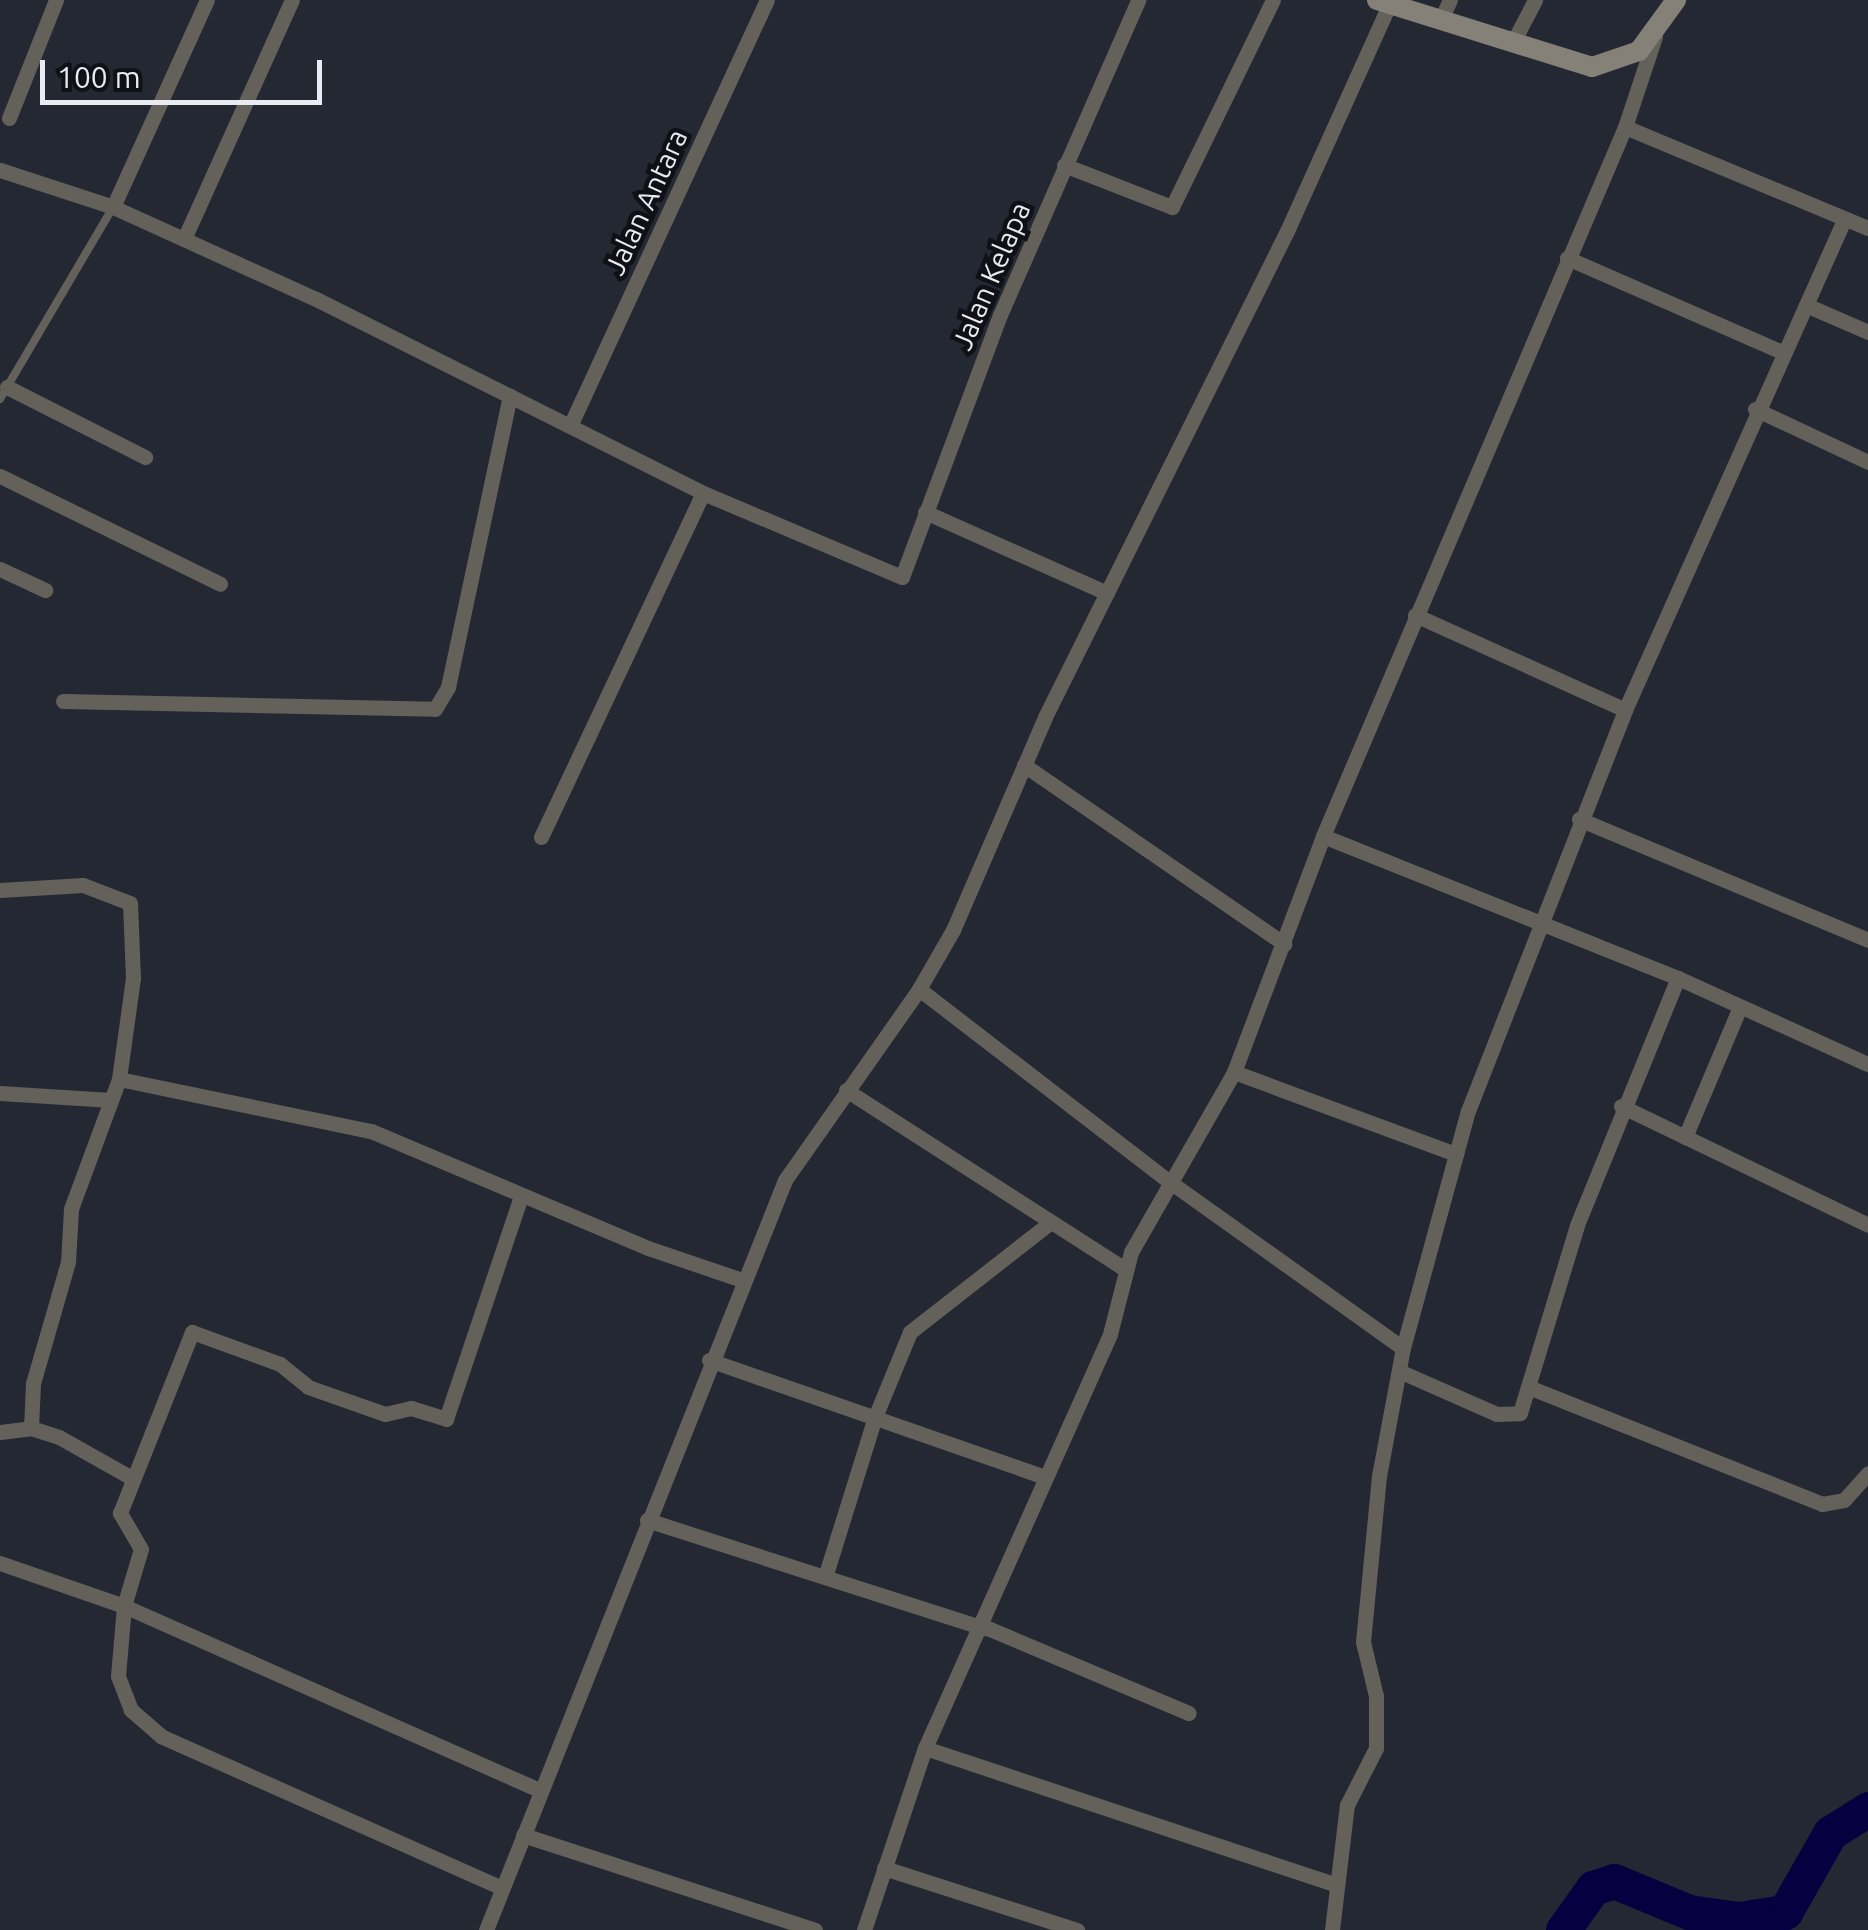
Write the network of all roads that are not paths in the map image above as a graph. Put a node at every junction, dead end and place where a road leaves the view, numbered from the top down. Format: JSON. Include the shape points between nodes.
{"nodes":[{"id":1,"x":56,"y":0,"type":"edge"},
{"id":2,"x":207,"y":0,"type":"edge"},
{"id":3,"x":292,"y":0,"type":"edge"},
{"id":4,"x":767,"y":0,"type":"edge"},
{"id":5,"x":1138,"y":0,"type":"edge"},
{"id":6,"x":1273,"y":0,"type":"edge"},
{"id":7,"x":1535,"y":0,"type":"edge"},
{"id":8,"x":1676,"y":0,"type":"edge"},
{"id":9,"x":1383,"y":2,"type":"edge"},
{"id":10,"x":1445,"y":9,"type":"edge"},
{"id":11,"x":1656,"y":34,"type":"junction"},
{"id":12,"x":1512,"y":44,"type":"junction"},
{"id":13,"x":9,"y":118,"type":"dead end"},
{"id":14,"x":1625,"y":127,"type":"junction"},
{"id":15,"x":1064,"y":165,"type":"junction"},
{"id":16,"x":0,"y":170,"type":"edge"},
{"id":17,"x":113,"y":207,"type":"junction"},
{"id":18,"x":1844,"y":220,"type":"junction"},
{"id":19,"x":1868,"y":228,"type":"edge"},
{"id":20,"x":184,"y":239,"type":"junction"},
{"id":21,"x":1567,"y":258,"type":"junction"},
{"id":22,"x":1806,"y":306,"type":"junction"},
{"id":23,"x":1868,"y":332,"type":"edge"},
{"id":24,"x":1780,"y":351,"type":"junction"},
{"id":25,"x":4,"y":393,"type":"edge"},
{"id":26,"x":510,"y":396,"type":"junction"},
{"id":27,"x":1756,"y":409,"type":"junction"},
{"id":28,"x":570,"y":426,"type":"junction"},
{"id":29,"x":144,"y":456,"type":"dead end"},
{"id":30,"x":1868,"y":462,"type":"edge"},
{"id":31,"x":0,"y":476,"type":"edge"},
{"id":32,"x":704,"y":493,"type":"junction"},
{"id":33,"x":925,"y":512,"type":"junction"},
{"id":34,"x":0,"y":569,"type":"edge"},
{"id":35,"x":220,"y":584,"type":"dead end"},
{"id":36,"x":45,"y":590,"type":"dead end"},
{"id":37,"x":1107,"y":593,"type":"junction"},
{"id":38,"x":1415,"y":615,"type":"junction"},
{"id":39,"x":63,"y":700,"type":"dead end"},
{"id":40,"x":1624,"y":710,"type":"junction"},
{"id":41,"x":1024,"y":764,"type":"junction"},
{"id":42,"x":1579,"y":819,"type":"junction"},
{"id":43,"x":1322,"y":836,"type":"junction"},
{"id":44,"x":541,"y":837,"type":"dead end"},
{"id":45,"x":0,"y":890,"type":"edge"},
{"id":46,"x":1542,"y":922,"type":"junction"},
{"id":47,"x":1868,"y":940,"type":"edge"},
{"id":48,"x":1284,"y":944,"type":"junction"},
{"id":49,"x":1678,"y":978,"type":"junction"},
{"id":50,"x":919,"y":989,"type":"junction"},
{"id":51,"x":1740,"y":1007,"type":"junction"},
{"id":52,"x":1868,"y":1064,"type":"edge"},
{"id":53,"x":1234,"y":1072,"type":"junction"},
{"id":54,"x":119,"y":1078,"type":"junction"},
{"id":55,"x":846,"y":1090,"type":"junction"},
{"id":56,"x":0,"y":1093,"type":"edge"},
{"id":57,"x":111,"y":1100,"type":"junction"},
{"id":58,"x":1621,"y":1106,"type":"junction"},
{"id":59,"x":1685,"y":1137,"type":"junction"},
{"id":60,"x":1456,"y":1154,"type":"junction"},
{"id":61,"x":1170,"y":1182,"type":"junction"},
{"id":62,"x":521,"y":1196,"type":"junction"},
{"id":63,"x":1051,"y":1222,"type":"junction"},
{"id":64,"x":1868,"y":1225,"type":"edge"},
{"id":65,"x":1125,"y":1269,"type":"junction"},
{"id":66,"x":742,"y":1280,"type":"junction"},
{"id":67,"x":1403,"y":1348,"type":"junction"},
{"id":68,"x":710,"y":1360,"type":"junction"},
{"id":69,"x":1399,"y":1370,"type":"junction"},
{"id":70,"x":1531,"y":1388,"type":"junction"},
{"id":71,"x":875,"y":1417,"type":"junction"},
{"id":72,"x":31,"y":1428,"type":"junction"},
{"id":73,"x":0,"y":1432,"type":"edge"},
{"id":74,"x":1868,"y":1472,"type":"edge"},
{"id":75,"x":1042,"y":1476,"type":"junction"},
{"id":76,"x":130,"y":1477,"type":"junction"},
{"id":77,"x":647,"y":1520,"type":"junction"},
{"id":78,"x":0,"y":1562,"type":"edge"},
{"id":79,"x":826,"y":1574,"type":"junction"},
{"id":80,"x":124,"y":1606,"type":"junction"},
{"id":81,"x":984,"y":1627,"type":"junction"},
{"id":82,"x":1189,"y":1713,"type":"dead end"},
{"id":83,"x":925,"y":1748,"type":"junction"},
{"id":84,"x":540,"y":1790,"type":"junction"},
{"id":85,"x":523,"y":1835,"type":"junction"},
{"id":86,"x":884,"y":1868,"type":"junction"},
{"id":87,"x":1336,"y":1886,"type":"junction"},
{"id":88,"x":502,"y":1888,"type":"junction"},
{"id":89,"x":486,"y":1930,"type":"edge"},
{"id":90,"x":815,"y":1930,"type":"edge"},
{"id":91,"x":864,"y":1930,"type":"edge"},
{"id":92,"x":1077,"y":1930,"type":"edge"},
{"id":93,"x":1332,"y":1930,"type":"edge"}],
"edges":[{"from":1,"to":13,"type":"street"},
{"from":2,"to":17,"type":"street"},
{"from":3,"to":20,"type":"street"},
{"from":4,"to":28,"type":"street","name":"Jalan Antara"},
{"from":5,"to":15,"type":"street","name":"Jalan Kelapa"},
{"from":6,"to":15,"type":"street","via":[[1172,207]]},
{"from":7,"to":12,"type":"street"},
{"from":8,"to":11,"type":"main road"},
{"from":9,"to":10,"type":"main road"},
{"from":9,"to":37,"type":"street","via":[[1287,231]]},
{"from":10,"to":12,"type":"main road"},
{"from":11,"to":12,"type":"main road","via":[[1639,51],[1592,68]]},
{"from":11,"to":14,"type":"street"},
{"from":14,"to":18,"type":"street"},
{"from":14,"to":21,"type":"street"},
{"from":15,"to":33,"type":"street","name":"Jalan Kelapa"},
{"from":16,"to":17,"type":"street"},
{"from":17,"to":20,"type":"street"},
{"from":17,"to":25,"type":"lane"},
{"from":18,"to":19,"type":"street"},
{"from":18,"to":22,"type":"street"},
{"from":20,"to":26,"type":"street"},
{"from":21,"to":24,"type":"street"},
{"from":21,"to":38,"type":"street"},
{"from":22,"to":23,"type":"street"},
{"from":22,"to":24,"type":"street"},
{"from":24,"to":27,"type":"street"},
{"from":25,"to":29,"type":"street"},
{"from":26,"to":28,"type":"street"},
{"from":26,"to":39,"type":"street","via":[[448,687],[435,709]]},
{"from":27,"to":30,"type":"street"},
{"from":27,"to":40,"type":"street"},
{"from":28,"to":32,"type":"street"},
{"from":31,"to":35,"type":"street"},
{"from":32,"to":33,"type":"street","name":"Jalan Kelapa","via":[[902,577]]},
{"from":32,"to":44,"type":"street"},
{"from":33,"to":37,"type":"street"},
{"from":34,"to":36,"type":"street"},
{"from":37,"to":41,"type":"street"},
{"from":38,"to":40,"type":"street"},
{"from":38,"to":43,"type":"street"},
{"from":40,"to":42,"type":"street"},
{"from":41,"to":48,"type":"street"},
{"from":41,"to":50,"type":"street","via":[[953,930]]},
{"from":42,"to":46,"type":"street"},
{"from":42,"to":47,"type":"street"},
{"from":43,"to":46,"type":"street"},
{"from":43,"to":48,"type":"street"},
{"from":45,"to":54,"type":"street","via":[[83,885],[130,903],[133,978]]},
{"from":46,"to":49,"type":"street"},
{"from":46,"to":60,"type":"street"},
{"from":48,"to":53,"type":"street"},
{"from":49,"to":51,"type":"street"},
{"from":49,"to":58,"type":"street"},
{"from":50,"to":55,"type":"street"},
{"from":50,"to":61,"type":"street"},
{"from":51,"to":52,"type":"street"},
{"from":51,"to":59,"type":"street"},
{"from":53,"to":60,"type":"street"},
{"from":53,"to":61,"type":"street"},
{"from":54,"to":57,"type":"street"},
{"from":54,"to":62,"type":"street","via":[[371,1131]]},
{"from":55,"to":63,"type":"street"},
{"from":55,"to":66,"type":"street","via":[[785,1180]]},
{"from":56,"to":57,"type":"street"},
{"from":57,"to":72,"type":"street","via":[[71,1209],[68,1262],[33,1383]]},
{"from":58,"to":59,"type":"street"},
{"from":58,"to":70,"type":"street","via":[[1577,1225]]},
{"from":59,"to":64,"type":"street"},
{"from":60,"to":67,"type":"street"},
{"from":61,"to":65,"type":"street"},
{"from":61,"to":67,"type":"street"},
{"from":62,"to":66,"type":"street"},
{"from":62,"to":76,"type":"street","via":[[446,1419],[411,1408],[390,1414],[369,1409],[308,1387],[280,1364],[192,1332]]},
{"from":63,"to":65,"type":"street"},
{"from":63,"to":71,"type":"street","via":[[910,1332]]},
{"from":65,"to":75,"type":"street","via":[[1104,1350]]},
{"from":66,"to":68,"type":"street"},
{"from":67,"to":69,"type":"street"},
{"from":68,"to":71,"type":"street"},
{"from":68,"to":77,"type":"street"},
{"from":69,"to":70,"type":"street","via":[[1513,1417]]},
{"from":69,"to":87,"type":"street","via":[[1374,1506],[1363,1642],[1376,1696],[1376,1748],[1347,1805]]},
{"from":70,"to":74,"type":"street","via":[[1822,1504],[1844,1500]]},
{"from":71,"to":75,"type":"street"},
{"from":71,"to":79,"type":"street"},
{"from":72,"to":73,"type":"street"},
{"from":72,"to":76,"type":"street","via":[[76,1443]]},
{"from":75,"to":81,"type":"street"},
{"from":76,"to":80,"type":"street","via":[[121,1520],[141,1549]]},
{"from":77,"to":79,"type":"street"},
{"from":77,"to":84,"type":"street"},
{"from":78,"to":80,"type":"street"},
{"from":79,"to":81,"type":"street"},
{"from":80,"to":84,"type":"street"},
{"from":80,"to":88,"type":"street","via":[[118,1676],[124,1697],[161,1736]]},
{"from":81,"to":82,"type":"street"},
{"from":81,"to":83,"type":"street"},
{"from":83,"to":86,"type":"street"},
{"from":83,"to":87,"type":"street"},
{"from":84,"to":85,"type":"street"},
{"from":85,"to":88,"type":"street"},
{"from":85,"to":90,"type":"street"},
{"from":86,"to":91,"type":"street"},
{"from":86,"to":92,"type":"street"},
{"from":87,"to":93,"type":"street"},
{"from":88,"to":89,"type":"street"}]}
